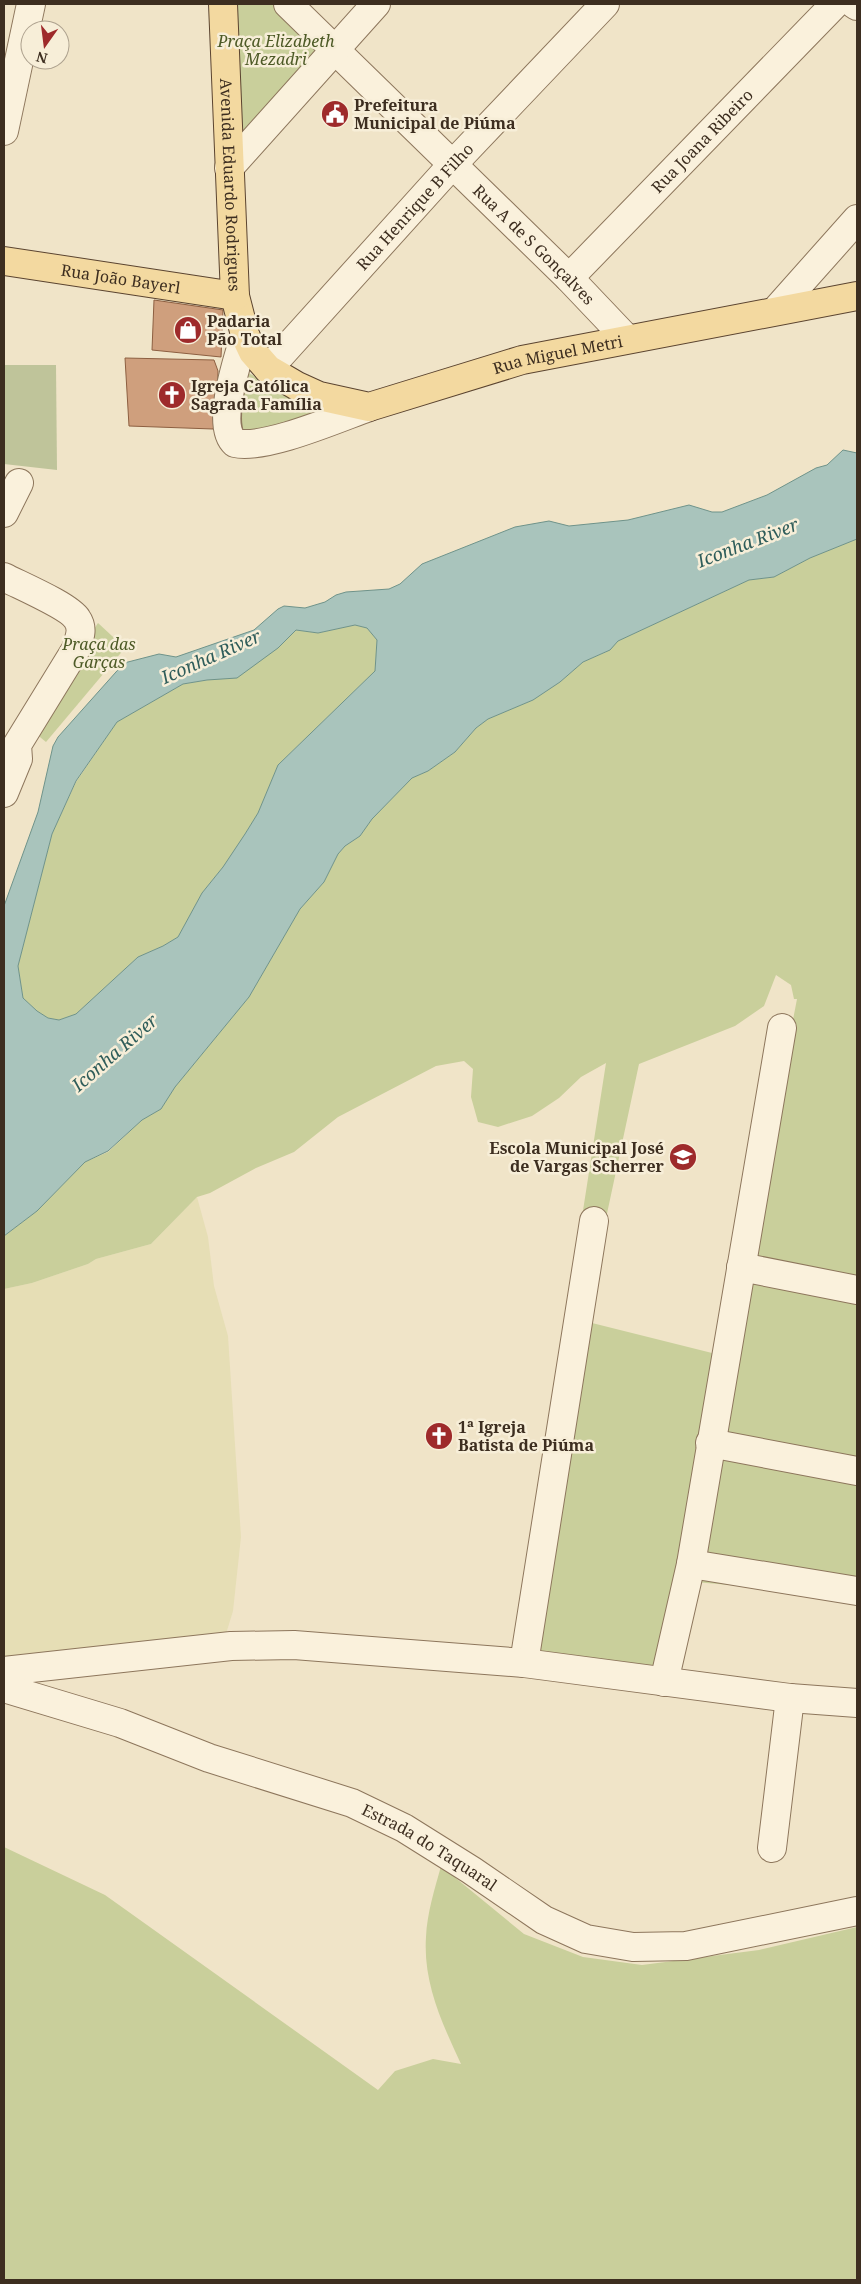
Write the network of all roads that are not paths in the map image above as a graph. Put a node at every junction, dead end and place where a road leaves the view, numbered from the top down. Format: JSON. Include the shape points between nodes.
{"nodes":[{"id":1,"x":31,"y":4,"type":"edge"},
{"id":2,"x":223,"y":4,"type":"edge"},
{"id":3,"x":288,"y":4,"type":"edge"},
{"id":4,"x":376,"y":4,"type":"edge"},
{"id":5,"x":605,"y":4,"type":"edge"},
{"id":6,"x":835,"y":4,"type":"edge"},
{"id":7,"x":854,"y":4,"type":"edge"},
{"id":8,"x":857,"y":6,"type":"edge"},
{"id":9,"x":335,"y":48,"type":"junction"},
{"id":10,"x":11,"y":59,"type":"edge"},
{"id":11,"x":4,"y":131,"type":"edge"},
{"id":12,"x":452,"y":165,"type":"junction"},
{"id":13,"x":229,"y":168,"type":"junction"},
{"id":14,"x":857,"y":219,"type":"edge"},
{"id":15,"x":4,"y":261,"type":"edge"},
{"id":16,"x":569,"y":278,"type":"junction"},
{"id":17,"x":235,"y":296,"type":"junction"},
{"id":18,"x":857,"y":296,"type":"edge"},
{"id":19,"x":776,"y":310,"type":"junction"},
{"id":20,"x":245,"y":335,"type":"junction"},
{"id":21,"x":627,"y":339,"type":"junction"},
{"id":22,"x":268,"y":369,"type":"junction"},
{"id":23,"x":369,"y":407,"type":"junction"},
{"id":24,"x":19,"y":483,"type":"dead end"},
{"id":25,"x":4,"y":514,"type":"edge"},
{"id":26,"x":4,"y":577,"type":"edge"},
{"id":27,"x":10,"y":741,"type":"edge"},
{"id":28,"x":4,"y":793,"type":"edge"},
{"id":29,"x":782,"y":1028,"type":"dead end"},
{"id":30,"x":594,"y":1221,"type":"dead end"},
{"id":31,"x":741,"y":1267,"type":"junction"},
{"id":32,"x":857,"y":1290,"type":"edge"},
{"id":33,"x":710,"y":1443,"type":"junction"},
{"id":34,"x":857,"y":1471,"type":"edge"},
{"id":35,"x":691,"y":1564,"type":"junction"},
{"id":36,"x":857,"y":1591,"type":"edge"},
{"id":37,"x":524,"y":1662,"type":"junction"},
{"id":38,"x":4,"y":1671,"type":"edge"},
{"id":39,"x":664,"y":1682,"type":"junction"},
{"id":40,"x":4,"y":1688,"type":"edge"},
{"id":41,"x":790,"y":1698,"type":"junction"},
{"id":42,"x":857,"y":1703,"type":"edge"},
{"id":43,"x":772,"y":1848,"type":"dead end"},
{"id":44,"x":857,"y":1911,"type":"edge"}],
"edges":[{"from":1,"to":10,"type":"street"},
{"from":2,"to":13,"type":"main road","name":"Avenida Eduardo Rodrigues"},
{"from":3,"to":9,"type":"street","name":"Rua A de S Gonçalves"},
{"from":4,"to":9,"type":"street"},
{"from":5,"to":12,"type":"street","name":"Rua Henrique B Filho"},
{"from":6,"to":16,"type":"street","name":"Rua Joana Ribeiro"},
{"from":7,"to":8,"type":"street"},
{"from":9,"to":12,"type":"street","name":"Rua A de S Gonçalves"},
{"from":9,"to":13,"type":"street"},
{"from":10,"to":11,"type":"street"},
{"from":12,"to":16,"type":"street","name":"Rua A de S Gonçalves"},
{"from":12,"to":22,"type":"street","name":"Rua Henrique B Filho"},
{"from":13,"to":17,"type":"main road","name":"Avenida Eduardo Rodrigues"},
{"from":14,"to":19,"type":"street"},
{"from":15,"to":17,"type":"main road","name":"Rua João Bayerl"},
{"from":16,"to":21,"type":"street","name":"Rua A de S Gonçalves"},
{"from":17,"to":20,"type":"main road","name":"Avenida Eduardo Rodrigues"},
{"from":18,"to":19,"type":"main road","name":"Rua Miguel Metri"},
{"from":19,"to":21,"type":"main road","name":"Rua Miguel Metri"},
{"from":20,"to":22,"type":"main road","name":"Avenida Eduardo Rodrigues","via":[[253,352]]},
{"from":20,"to":23,"type":"street","name":"Avenida Eduardo Rodrigues","via":[[226,422],[227,433],[235,443],[250,445],[277,438]]},
{"from":21,"to":23,"type":"main road","name":"Rua Miguel Metri","via":[[522,360]]},
{"from":22,"to":23,"type":"main road","name":"Rua Miguel Metri","via":[[319,396]]},
{"from":24,"to":25,"type":"street"},
{"from":26,"to":27,"type":"street","via":[[67,610],[78,619],[82,632],[76,649]]},
{"from":27,"to":28,"type":"street","via":[[18,759]]},
{"from":29,"to":31,"type":"street"},
{"from":30,"to":37,"type":"street"},
{"from":31,"to":32,"type":"street"},
{"from":31,"to":33,"type":"street"},
{"from":33,"to":34,"type":"street"},
{"from":33,"to":35,"type":"street"},
{"from":35,"to":36,"type":"street"},
{"from":35,"to":39,"type":"street"},
{"from":37,"to":38,"type":"street","via":[[276,1645],[231,1646]]},
{"from":37,"to":39,"type":"street"},
{"from":39,"to":41,"type":"street"},
{"from":40,"to":44,"type":"street","name":"Estrada do Taquaral","via":[[120,1723],[209,1758],[352,1803],[404,1828],[544,1920],[586,1939],[633,1947],[686,1946]]},
{"from":41,"to":42,"type":"street"},
{"from":41,"to":43,"type":"street"}]}
